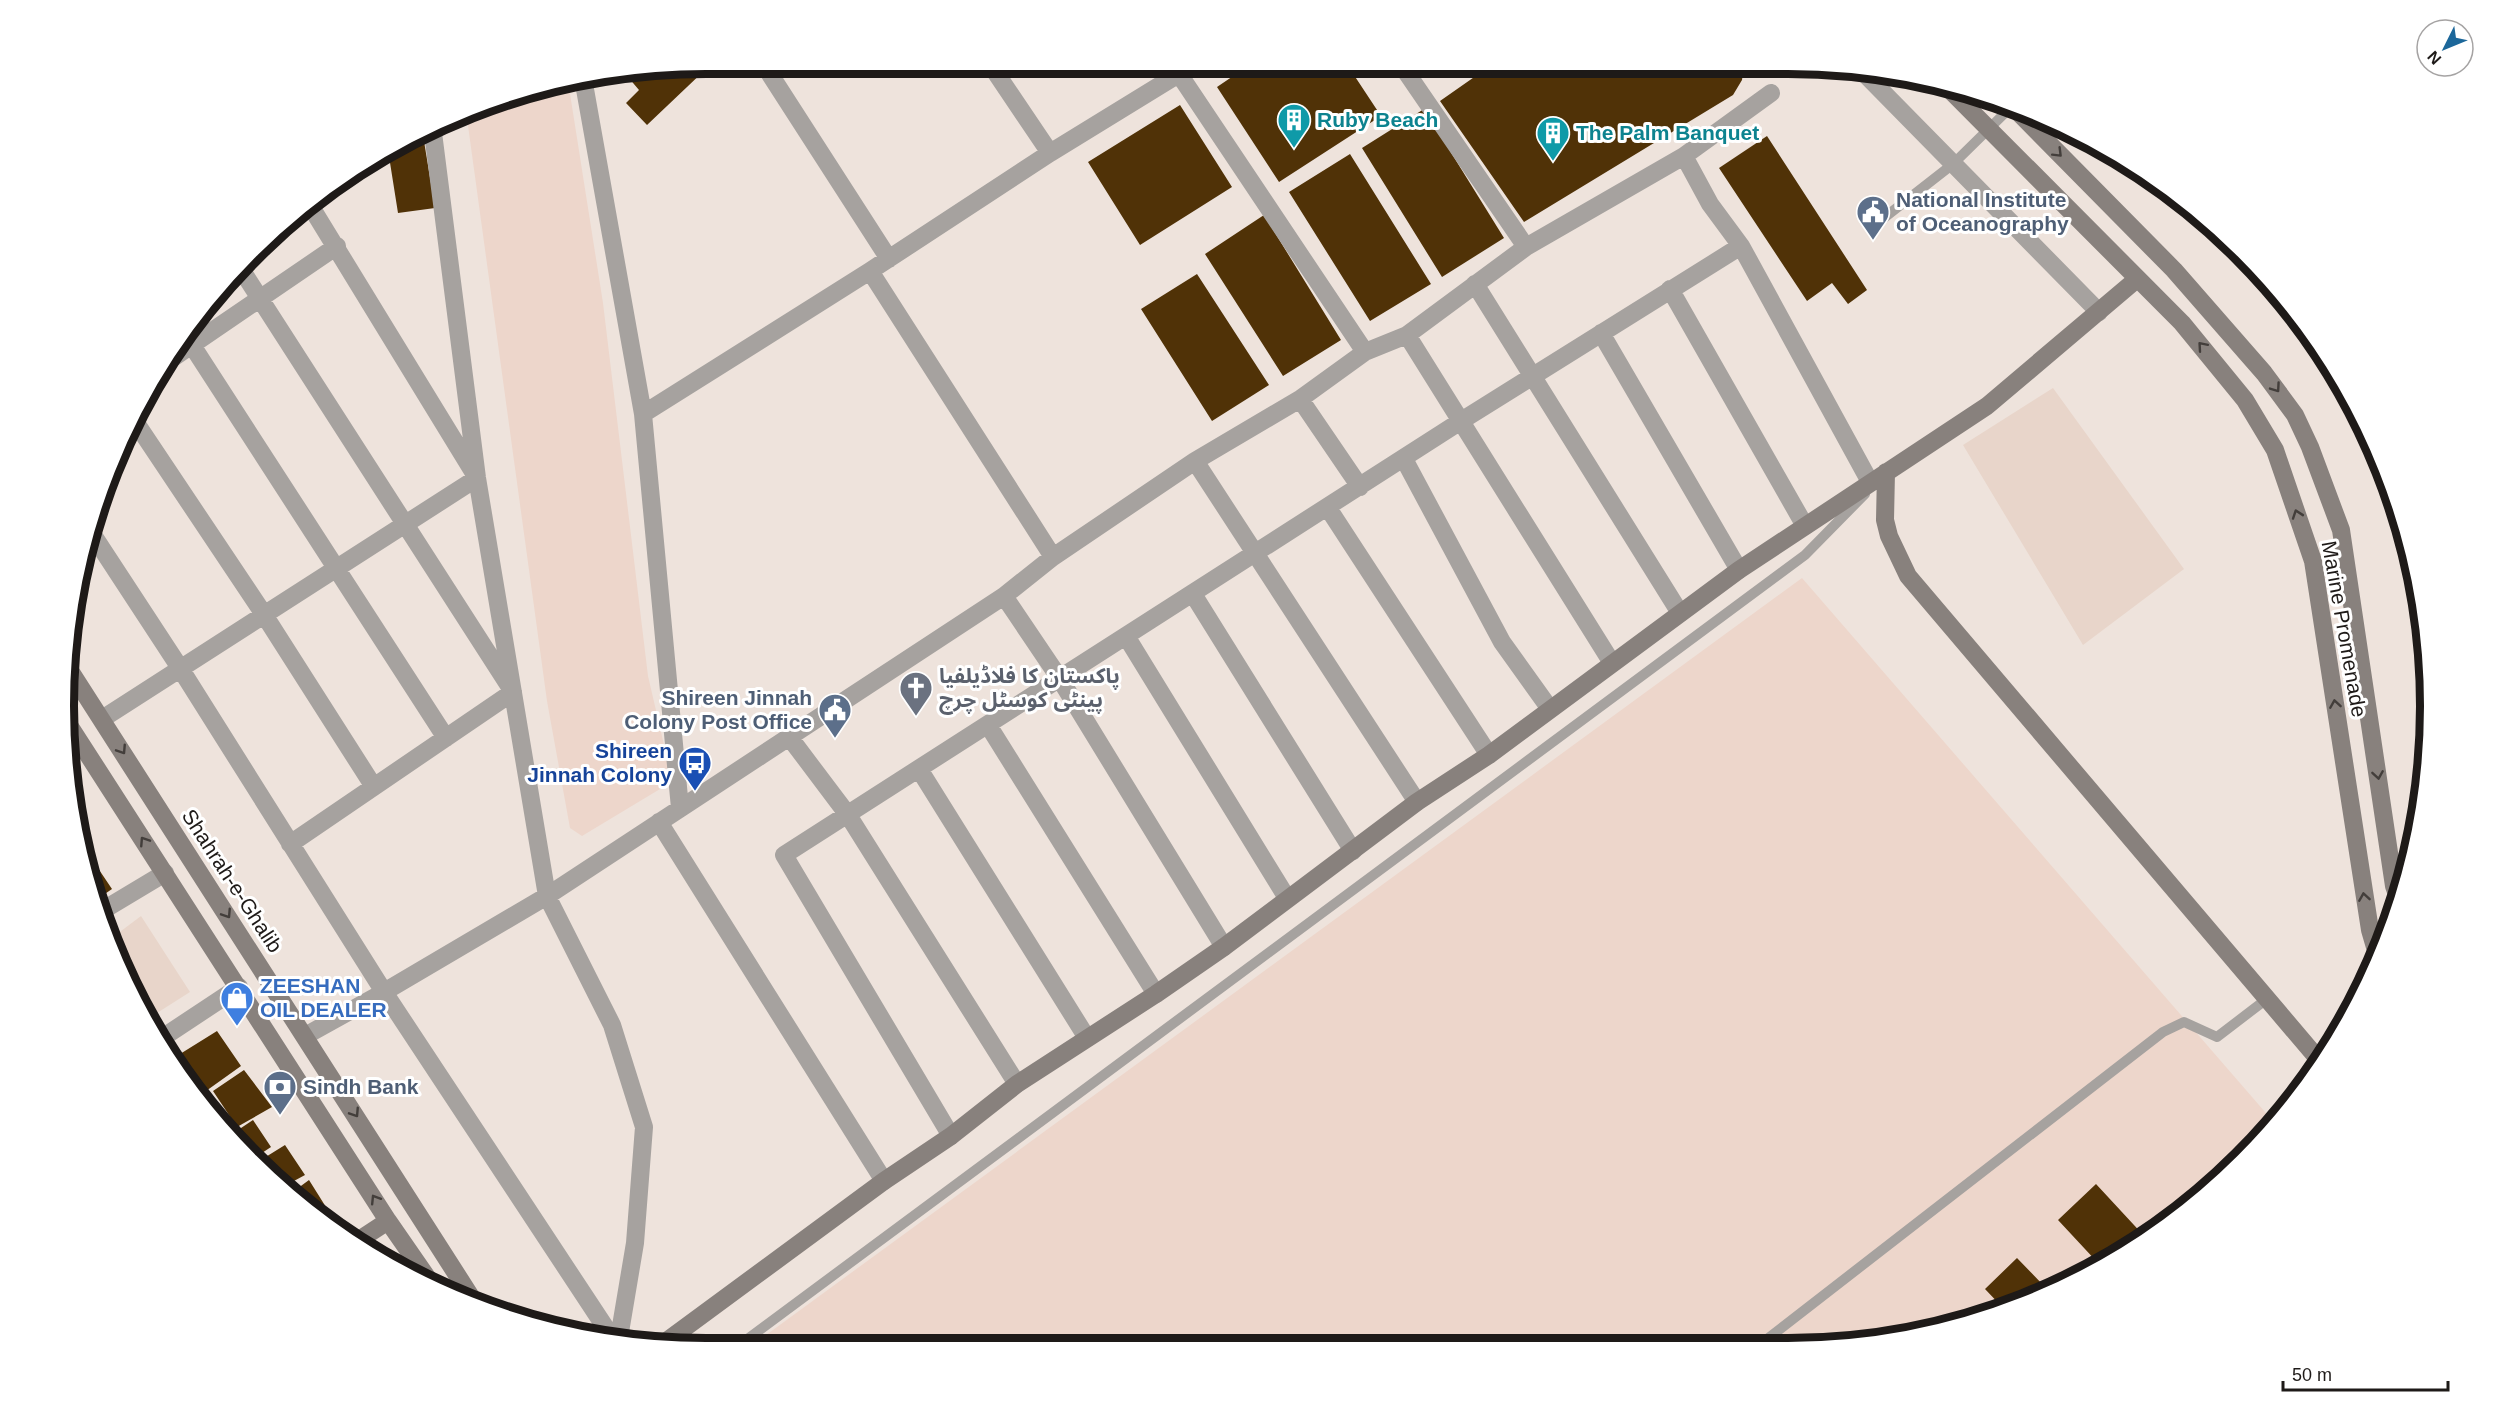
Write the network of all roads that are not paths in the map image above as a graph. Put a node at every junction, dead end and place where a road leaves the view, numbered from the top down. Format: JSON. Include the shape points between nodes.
{"nodes":[{"id":1,"x":770,"y":74,"type":"edge"},
{"id":2,"x":997,"y":74,"type":"edge"},
{"id":3,"x":1178,"y":74,"type":"edge"},
{"id":4,"x":1187,"y":74,"type":"edge"},
{"id":5,"x":1407,"y":74,"type":"edge"},
{"id":6,"x":1870,"y":79,"type":"edge"},
{"id":7,"x":584,"y":86,"type":"edge"},
{"id":8,"x":1772,"y":93,"type":"dead end"},
{"id":9,"x":1957,"y":97,"type":"edge"},
{"id":10,"x":2005,"y":113,"type":"edge"},
{"id":11,"x":2027,"y":121,"type":"edge"},
{"id":12,"x":1989,"y":129,"type":"junction"},
{"id":13,"x":433,"y":136,"type":"edge"},
{"id":14,"x":1050,"y":153,"type":"junction"},
{"id":15,"x":1684,"y":156,"type":"junction"},
{"id":16,"x":1953,"y":164,"type":"junction"},
{"id":17,"x":313,"y":210,"type":"edge"},
{"id":18,"x":1871,"y":228,"type":"dead end"},
{"id":19,"x":337,"y":246,"type":"junction"},
{"id":20,"x":1741,"y":246,"type":"junction"},
{"id":21,"x":1526,"y":247,"type":"junction"},
{"id":22,"x":889,"y":259,"type":"junction"},
{"id":23,"x":870,"y":271,"type":"junction"},
{"id":24,"x":244,"y":275,"type":"edge"},
{"id":25,"x":2137,"y":279,"type":"junction"},
{"id":26,"x":1475,"y":284,"type":"junction"},
{"id":27,"x":1670,"y":289,"type":"junction"},
{"id":28,"x":260,"y":300,"type":"junction"},
{"id":29,"x":2099,"y":312,"type":"junction"},
{"id":30,"x":1601,"y":333,"type":"junction"},
{"id":31,"x":1407,"y":335,"type":"junction"},
{"id":32,"x":193,"y":336,"type":"edge"},
{"id":33,"x":189,"y":341,"type":"edge"},
{"id":34,"x":1365,"y":352,"type":"junction"},
{"id":35,"x":1532,"y":377,"type":"junction"},
{"id":36,"x":1300,"y":399,"type":"junction"},
{"id":37,"x":643,"y":414,"type":"junction"},
{"id":38,"x":1461,"y":422,"type":"junction"},
{"id":39,"x":139,"y":427,"type":"edge"},
{"id":40,"x":1404,"y":459,"type":"junction"},
{"id":41,"x":1195,"y":461,"type":"junction"},
{"id":42,"x":1886,"y":472,"type":"junction"},
{"id":43,"x":477,"y":478,"type":"junction"},
{"id":44,"x":1870,"y":482,"type":"junction"},
{"id":45,"x":1360,"y":487,"type":"junction"},
{"id":46,"x":1328,"y":508,"type":"junction"},
{"id":47,"x":405,"y":524,"type":"junction"},
{"id":48,"x":1806,"y":526,"type":"junction"},
{"id":49,"x":96,"y":540,"type":"edge"},
{"id":50,"x":1257,"y":553,"type":"junction"},
{"id":51,"x":1053,"y":557,"type":"junction"},
{"id":52,"x":336,"y":568,"type":"junction"},
{"id":53,"x":1739,"y":570,"type":"junction"},
{"id":54,"x":1193,"y":594,"type":"junction"},
{"id":55,"x":1004,"y":596,"type":"junction"},
{"id":56,"x":263,"y":613,"type":"junction"},
{"id":57,"x":1680,"y":613,"type":"junction"},
{"id":58,"x":1126,"y":636,"type":"junction"},
{"id":59,"x":1612,"y":663,"type":"junction"},
{"id":60,"x":180,"y":668,"type":"junction"},
{"id":61,"x":75,"y":678,"type":"edge"},
{"id":62,"x":1060,"y":678,"type":"junction"},
{"id":63,"x":513,"y":693,"type":"junction"},
{"id":64,"x":1550,"y":709,"type":"junction"},
{"id":65,"x":102,"y":719,"type":"junction"},
{"id":66,"x":988,"y":725,"type":"junction"},
{"id":67,"x":75,"y":734,"type":"edge"},
{"id":68,"x":446,"y":738,"type":"junction"},
{"id":69,"x":790,"y":738,"type":"junction"},
{"id":70,"x":1489,"y":755,"type":"junction"},
{"id":71,"x":919,"y":769,"type":"junction"},
{"id":72,"x":374,"y":787,"type":"junction"},
{"id":73,"x":1417,"y":802,"type":"junction"},
{"id":74,"x":680,"y":808,"type":"junction"},
{"id":75,"x":848,"y":814,"type":"junction"},
{"id":76,"x":659,"y":822,"type":"junction"},
{"id":77,"x":290,"y":844,"type":"junction"},
{"id":78,"x":1353,"y":852,"type":"junction"},
{"id":79,"x":165,"y":873,"type":"junction"},
{"id":80,"x":2394,"y":884,"type":"edge"},
{"id":81,"x":547,"y":896,"type":"junction"},
{"id":82,"x":1287,"y":898,"type":"junction"},
{"id":83,"x":107,"y":908,"type":"edge"},
{"id":84,"x":2373,"y":941,"type":"edge"},
{"id":85,"x":1224,"y":947,"type":"junction"},
{"id":86,"x":239,"y":987,"type":"junction"},
{"id":87,"x":384,"y":992,"type":"junction"},
{"id":88,"x":1156,"y":994,"type":"junction"},
{"id":89,"x":2268,"y":998,"type":"junction"},
{"id":90,"x":167,"y":1036,"type":"edge"},
{"id":91,"x":305,"y":1036,"type":"junction"},
{"id":92,"x":1087,"y":1038,"type":"junction"},
{"id":93,"x":2315,"y":1055,"type":"edge"},
{"id":94,"x":1017,"y":1084,"type":"junction"},
{"id":95,"x":951,"y":1136,"type":"junction"},
{"id":96,"x":884,"y":1181,"type":"junction"},
{"id":97,"x":388,"y":1221,"type":"junction"},
{"id":98,"x":364,"y":1237,"type":"edge"},
{"id":99,"x":421,"y":1269,"type":"edge"},
{"id":100,"x":467,"y":1290,"type":"edge"},
{"id":101,"x":607,"y":1329,"type":"edge"},
{"id":102,"x":620,"y":1332,"type":"edge"},
{"id":103,"x":673,"y":1336,"type":"edge"},
{"id":104,"x":749,"y":1338,"type":"edge"},
{"id":105,"x":1768,"y":1338,"type":"edge"}],
"edges":[{"from":1,"to":22,"type":"street"},
{"from":2,"to":14,"type":"street"},
{"from":3,"to":14,"type":"street"},
{"from":4,"to":34,"type":"street"},
{"from":5,"to":21,"type":"street"},
{"from":6,"to":16,"type":"street"},
{"from":7,"to":37,"type":"street"},
{"from":8,"to":15,"type":"street"},
{"from":9,"to":12,"type":"main road","name":"Marine Promenade"},
{"from":10,"to":12,"type":"lane"},
{"from":11,"to":80,"type":"main road","name":"Marine Promenade","one_way":true,"via":[[2174,270],[2264,372],[2295,415],[2341,530]]},
{"from":12,"to":16,"type":"lane"},
{"from":12,"to":25,"type":"main road","name":"Marine Promenade"},
{"from":13,"to":43,"type":"street"},
{"from":14,"to":22,"type":"street"},
{"from":15,"to":20,"type":"street","via":[[1710,204]]},
{"from":15,"to":21,"type":"street"},
{"from":16,"to":18,"type":"lane"},
{"from":16,"to":29,"type":"street"},
{"from":17,"to":19,"type":"street"},
{"from":19,"to":28,"type":"street"},
{"from":19,"to":43,"type":"street"},
{"from":20,"to":27,"type":"street"},
{"from":20,"to":44,"type":"street"},
{"from":21,"to":26,"type":"street"},
{"from":22,"to":23,"type":"street"},
{"from":23,"to":37,"type":"street"},
{"from":23,"to":51,"type":"street"},
{"from":24,"to":28,"type":"street"},
{"from":25,"to":29,"type":"main road"},
{"from":84,"to":25,"type":"main road","name":"Marine Promenade","one_way":true,"via":[[2313,561],[2275,450],[2245,400],[2213,358]]},
{"from":26,"to":31,"type":"street"},
{"from":26,"to":35,"type":"street"},
{"from":27,"to":30,"type":"street"},
{"from":27,"to":48,"type":"street"},
{"from":28,"to":32,"type":"street"},
{"from":28,"to":47,"type":"street"},
{"from":29,"to":42,"type":"main road","via":[[1987,406]]},
{"from":30,"to":35,"type":"street"},
{"from":30,"to":53,"type":"street"},
{"from":31,"to":34,"type":"street"},
{"from":31,"to":38,"type":"street"},
{"from":33,"to":52,"type":"street"},
{"from":34,"to":36,"type":"street"},
{"from":35,"to":38,"type":"street"},
{"from":35,"to":57,"type":"street"},
{"from":36,"to":41,"type":"street"},
{"from":36,"to":45,"type":"street"},
{"from":37,"to":74,"type":"street"},
{"from":38,"to":40,"type":"street"},
{"from":38,"to":59,"type":"street"},
{"from":39,"to":56,"type":"street"},
{"from":40,"to":45,"type":"street"},
{"from":40,"to":64,"type":"street","via":[[1502,642]]},
{"from":41,"to":50,"type":"street"},
{"from":41,"to":51,"type":"street"},
{"from":42,"to":44,"type":"main road"},
{"from":42,"to":89,"type":"main road","via":[[1885,520],[1908,576]]},
{"from":42,"to":104,"type":"lane","via":[[1805,555]]},
{"from":43,"to":47,"type":"street"},
{"from":43,"to":63,"type":"street"},
{"from":44,"to":48,"type":"main road"},
{"from":45,"to":46,"type":"street"},
{"from":46,"to":50,"type":"street"},
{"from":46,"to":70,"type":"street"},
{"from":47,"to":52,"type":"street"},
{"from":47,"to":63,"type":"street"},
{"from":48,"to":53,"type":"main road"},
{"from":49,"to":60,"type":"street"},
{"from":50,"to":54,"type":"street"},
{"from":50,"to":73,"type":"street"},
{"from":51,"to":55,"type":"street"},
{"from":52,"to":56,"type":"street"},
{"from":52,"to":68,"type":"street"},
{"from":53,"to":57,"type":"main road"},
{"from":54,"to":58,"type":"street"},
{"from":54,"to":78,"type":"street"},
{"from":55,"to":62,"type":"street"},
{"from":55,"to":69,"type":"street"},
{"from":56,"to":60,"type":"street"},
{"from":56,"to":72,"type":"street"},
{"from":57,"to":59,"type":"main road"},
{"from":58,"to":62,"type":"street"},
{"from":58,"to":82,"type":"street"},
{"from":59,"to":64,"type":"main road"},
{"from":60,"to":65,"type":"street"},
{"from":60,"to":77,"type":"street"},
{"from":61,"to":65,"type":"main road","name":"Shahrah-e-Ghalib"},
{"from":62,"to":66,"type":"street"},
{"from":62,"to":85,"type":"street"},
{"from":63,"to":68,"type":"street"},
{"from":63,"to":81,"type":"street"},
{"from":64,"to":70,"type":"main road"},
{"from":65,"to":91,"type":"main road","name":"Shahrah-e-Ghalib","one_way":true},
{"from":66,"to":71,"type":"street"},
{"from":66,"to":88,"type":"street"},
{"from":79,"to":67,"type":"main road","one_way":true},
{"from":68,"to":72,"type":"street"},
{"from":69,"to":74,"type":"street"},
{"from":69,"to":75,"type":"street"},
{"from":70,"to":73,"type":"main road"},
{"from":71,"to":75,"type":"street"},
{"from":71,"to":92,"type":"street"},
{"from":72,"to":77,"type":"street"},
{"from":73,"to":78,"type":"main road"},
{"from":74,"to":76,"type":"street"},
{"from":75,"to":94,"type":"street"},
{"from":75,"to":95,"type":"street","via":[[784,855]]},
{"from":76,"to":81,"type":"street"},
{"from":76,"to":96,"type":"street"},
{"from":77,"to":87,"type":"street"},
{"from":78,"to":82,"type":"main road"},
{"from":79,"to":83,"type":"street"},
{"from":79,"to":86,"type":"main road"},
{"from":81,"to":87,"type":"street"},
{"from":81,"to":102,"type":"street","via":[[612,1025],[644,1127],[635,1243]]},
{"from":82,"to":85,"type":"main road"},
{"from":85,"to":88,"type":"main road"},
{"from":86,"to":90,"type":"street"},
{"from":97,"to":86,"type":"main road","one_way":true},
{"from":87,"to":91,"type":"street"},
{"from":87,"to":101,"type":"street"},
{"from":88,"to":92,"type":"main road"},
{"from":89,"to":93,"type":"main road"},
{"from":89,"to":105,"type":"lane","via":[[2217,1037],[2184,1022],[2163,1032]]},
{"from":91,"to":100,"type":"main road","name":"Shahrah-e-Ghalib","one_way":true},
{"from":92,"to":94,"type":"main road"},
{"from":94,"to":95,"type":"main road"},
{"from":95,"to":96,"type":"main road"},
{"from":96,"to":103,"type":"main road"},
{"from":97,"to":98,"type":"main road"},
{"from":97,"to":99,"type":"main road"}]}
